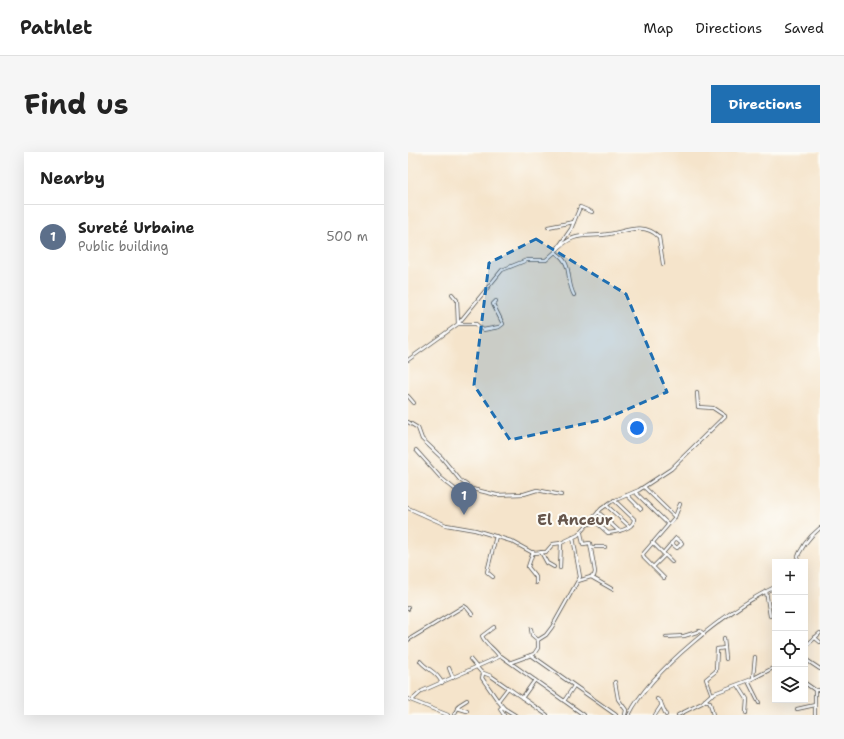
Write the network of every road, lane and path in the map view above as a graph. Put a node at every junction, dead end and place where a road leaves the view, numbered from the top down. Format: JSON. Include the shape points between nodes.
{"nodes":[{"id":1,"x":592,"y":212,"type":"dead end"},
{"id":2,"x":574,"y":222,"type":"junction"},
{"id":3,"x":548,"y":227,"type":"dead end"},
{"id":4,"x":555,"y":252,"type":"junction"},
{"id":5,"x":663,"y":264,"type":"dead end"},
{"id":6,"x":452,"y":294,"type":"dead end"},
{"id":7,"x":574,"y":295,"type":"dead end"},
{"id":8,"x":496,"y":301,"type":"dead end"},
{"id":9,"x":458,"y":324,"type":"junction"},
{"id":10,"x":408,"y":360,"type":"edge"},
{"id":11,"x":697,"y":393,"type":"dead end"},
{"id":12,"x":408,"y":396,"type":"edge"},
{"id":13,"x":414,"y":403,"type":"dead end"},
{"id":14,"x":408,"y":422,"type":"edge"},
{"id":15,"x":416,"y":450,"type":"dead end"},
{"id":16,"x":644,"y":487,"type":"junction"},
{"id":17,"x":472,"y":489,"type":"junction"},
{"id":18,"x":635,"y":492,"type":"junction"},
{"id":19,"x":561,"y":495,"type":"dead end"},
{"id":20,"x":627,"y":495,"type":"junction"},
{"id":21,"x":614,"y":500,"type":"junction"},
{"id":22,"x":680,"y":504,"type":"dead end"},
{"id":23,"x":606,"y":505,"type":"junction"},
{"id":24,"x":408,"y":508,"type":"edge"},
{"id":25,"x":641,"y":509,"type":"dead end"},
{"id":26,"x":598,"y":512,"type":"junction"},
{"id":27,"x":675,"y":516,"type":"junction"},
{"id":28,"x":668,"y":524,"type":"junction"},
{"id":29,"x":586,"y":525,"type":"junction"},
{"id":30,"x":629,"y":526,"type":"junction"},
{"id":31,"x":820,"y":528,"type":"edge"},
{"id":32,"x":619,"y":531,"type":"junction"},
{"id":33,"x":581,"y":533,"type":"junction"},
{"id":34,"x":496,"y":536,"type":"junction"},
{"id":35,"x":573,"y":537,"type":"junction"},
{"id":36,"x":652,"y":542,"type":"junction"},
{"id":37,"x":561,"y":543,"type":"junction"},
{"id":38,"x":671,"y":543,"type":"dead end"},
{"id":39,"x":591,"y":547,"type":"junction"},
{"id":40,"x":605,"y":547,"type":"dead end"},
{"id":41,"x":532,"y":552,"type":"junction"},
{"id":42,"x":541,"y":552,"type":"junction"},
{"id":43,"x":664,"y":554,"type":"junction"},
{"id":44,"x":797,"y":559,"type":"edge"},
{"id":45,"x":672,"y":562,"type":"dead end"},
{"id":46,"x":554,"y":567,"type":"dead end"},
{"id":47,"x":653,"y":567,"type":"junction"},
{"id":48,"x":560,"y":568,"type":"dead end"},
{"id":49,"x":492,"y":577,"type":"dead end"},
{"id":50,"x":591,"y":577,"type":"junction"},
{"id":51,"x":664,"y":578,"type":"dead end"},
{"id":52,"x":578,"y":581,"type":"junction"},
{"id":53,"x":536,"y":583,"type":"dead end"},
{"id":54,"x":772,"y":588,"type":"edge"},
{"id":55,"x":612,"y":589,"type":"dead end"},
{"id":56,"x":766,"y":591,"type":"junction"},
{"id":57,"x":472,"y":614,"type":"dead end"},
{"id":58,"x":770,"y":616,"type":"dead end"},
{"id":59,"x":494,"y":627,"type":"dead end"},
{"id":60,"x":531,"y":629,"type":"dead end"},
{"id":61,"x":704,"y":634,"type":"junction"},
{"id":62,"x":820,"y":634,"type":"edge"},
{"id":63,"x":666,"y":637,"type":"dead end"},
{"id":64,"x":814,"y":637,"type":"junction"},
{"id":65,"x":724,"y":638,"type":"dead end"},
{"id":66,"x":408,"y":640,"type":"edge"},
{"id":67,"x":538,"y":640,"type":"junction"},
{"id":68,"x":820,"y":642,"type":"edge"},
{"id":69,"x":808,"y":643,"type":"edge"},
{"id":70,"x":725,"y":648,"type":"junction"},
{"id":71,"x":531,"y":655,"type":"junction"},
{"id":72,"x":499,"y":656,"type":"junction"},
{"id":73,"x":755,"y":657,"type":"dead end"},
{"id":74,"x":726,"y":658,"type":"dead end"},
{"id":75,"x":470,"y":659,"type":"dead end"},
{"id":76,"x":420,"y":660,"type":"dead end"},
{"id":77,"x":808,"y":661,"type":"edge"},
{"id":78,"x":511,"y":663,"type":"junction"},
{"id":79,"x":477,"y":666,"type":"junction"},
{"id":80,"x":449,"y":668,"type":"dead end"},
{"id":81,"x":772,"y":668,"type":"edge"},
{"id":82,"x":820,"y":669,"type":"edge"},
{"id":83,"x":483,"y":674,"type":"junction"},
{"id":84,"x":453,"y":678,"type":"junction"},
{"id":85,"x":753,"y":678,"type":"junction"},
{"id":86,"x":535,"y":680,"type":"junction"},
{"id":87,"x":748,"y":681,"type":"junction"},
{"id":88,"x":615,"y":682,"type":"dead end"},
{"id":89,"x":442,"y":683,"type":"junction"},
{"id":90,"x":738,"y":685,"type":"junction"},
{"id":91,"x":574,"y":686,"type":"junction"},
{"id":92,"x":808,"y":686,"type":"edge"},
{"id":93,"x":508,"y":688,"type":"junction"},
{"id":94,"x":815,"y":690,"type":"junction"},
{"id":95,"x":820,"y":690,"type":"edge"},
{"id":96,"x":712,"y":695,"type":"junction"},
{"id":97,"x":408,"y":698,"type":"edge"},
{"id":98,"x":522,"y":698,"type":"junction"},
{"id":99,"x":657,"y":699,"type":"dead end"},
{"id":100,"x":412,"y":700,"type":"junction"},
{"id":101,"x":467,"y":700,"type":"dead end"},
{"id":102,"x":705,"y":700,"type":"junction"},
{"id":103,"x":498,"y":701,"type":"junction"},
{"id":104,"x":564,"y":701,"type":"junction"},
{"id":105,"x":660,"y":702,"type":"junction"},
{"id":106,"x":759,"y":703,"type":"dead end"},
{"id":107,"x":815,"y":705,"type":"junction"},
{"id":108,"x":457,"y":708,"type":"junction"},
{"id":109,"x":504,"y":708,"type":"junction"},
{"id":110,"x":797,"y":709,"type":"dead end"},
{"id":111,"x":467,"y":711,"type":"dead end"},
{"id":112,"x":746,"y":713,"type":"dead end"},
{"id":113,"x":448,"y":715,"type":"edge"},
{"id":114,"x":454,"y":715,"type":"edge"},
{"id":115,"x":504,"y":715,"type":"edge"},
{"id":116,"x":515,"y":715,"type":"edge"},
{"id":117,"x":547,"y":715,"type":"edge"},
{"id":118,"x":584,"y":715,"type":"edge"},
{"id":119,"x":616,"y":715,"type":"edge"},
{"id":120,"x":625,"y":715,"type":"edge"},
{"id":121,"x":629,"y":715,"type":"edge"},
{"id":122,"x":655,"y":715,"type":"edge"},
{"id":123,"x":666,"y":715,"type":"edge"},
{"id":124,"x":678,"y":715,"type":"edge"},
{"id":125,"x":713,"y":715,"type":"edge"},
{"id":126,"x":815,"y":715,"type":"edge"}],
"edges":[{"from":1,"to":2,"type":"street","via":[[580,207]]},
{"from":2,"to":3,"type":"street"},
{"from":2,"to":4,"type":"street"},
{"from":4,"to":5,"type":"street","via":[[566,241],[577,237],[641,228],[659,237]]},
{"from":4,"to":7,"type":"street","via":[[564,259]]},
{"from":4,"to":9,"type":"street","via":[[546,260],[527,260],[505,268]]},
{"from":6,"to":9,"type":"street","via":[[457,300]]},
{"from":8,"to":9,"type":"street","via":[[493,305],[503,322],[502,326],[483,330],[476,324]]},
{"from":9,"to":10,"type":"street"},
{"from":11,"to":16,"type":"street","via":[[698,408],[713,408],[725,416],[678,463]]},
{"from":12,"to":13,"type":"street"},
{"from":14,"to":17,"type":"street","via":[[418,428],[422,439],[460,480]]},
{"from":15,"to":17,"type":"street","via":[[441,478],[466,498]]},
{"from":16,"to":18,"type":"street"},
{"from":16,"to":27,"type":"street"},
{"from":17,"to":19,"type":"street","via":[[497,496],[524,494],[537,490]]},
{"from":18,"to":20,"type":"street"},
{"from":18,"to":28,"type":"street"},
{"from":20,"to":21,"type":"street"},
{"from":20,"to":25,"type":"street"},
{"from":21,"to":23,"type":"street"},
{"from":21,"to":30,"type":"street","via":[[634,519]]},
{"from":22,"to":27,"type":"street"},
{"from":23,"to":26,"type":"street"},
{"from":23,"to":30,"type":"street"},
{"from":24,"to":34,"type":"street","via":[[446,524]]},
{"from":26,"to":29,"type":"street"},
{"from":26,"to":32,"type":"street"},
{"from":27,"to":28,"type":"street"},
{"from":28,"to":36,"type":"street"},
{"from":29,"to":32,"type":"street","via":[[596,522],[606,532]]},
{"from":29,"to":33,"type":"street"},
{"from":30,"to":32,"type":"street"},
{"from":31,"to":44,"type":"street","via":[[811,536]]},
{"from":33,"to":35,"type":"street"},
{"from":33,"to":39,"type":"street","via":[[583,544],[590,543]]},
{"from":34,"to":41,"type":"street"},
{"from":34,"to":49,"type":"street","via":[[487,572]]},
{"from":35,"to":37,"type":"street"},
{"from":35,"to":52,"type":"street","via":[[580,571]]},
{"from":36,"to":43,"type":"street"},
{"from":36,"to":47,"type":"street","via":[[643,556]]},
{"from":37,"to":42,"type":"street","via":[[553,544],[546,552]]},
{"from":37,"to":48,"type":"street"},
{"from":38,"to":43,"type":"street"},
{"from":39,"to":40,"type":"street"},
{"from":39,"to":50,"type":"street","via":[[595,572]]},
{"from":41,"to":42,"type":"street"},
{"from":41,"to":53,"type":"street","via":[[528,567],[536,577]]},
{"from":42,"to":46,"type":"street","via":[[547,563]]},
{"from":43,"to":45,"type":"street"},
{"from":43,"to":47,"type":"street"},
{"from":47,"to":51,"type":"street"},
{"from":50,"to":52,"type":"street"},
{"from":50,"to":55,"type":"street"},
{"from":52,"to":67,"type":"street","via":[[563,610],[546,635]]},
{"from":54,"to":56,"type":"street"},
{"from":56,"to":58,"type":"street"},
{"from":56,"to":61,"type":"street","via":[[745,603]]},
{"from":57,"to":66,"type":"street","via":[[464,606]]},
{"from":59,"to":72,"type":"street","via":[[482,636],[486,644]]},
{"from":60,"to":67,"type":"street","via":[[532,635]]},
{"from":61,"to":63,"type":"street","via":[[700,631],[684,636]]},
{"from":61,"to":121,"type":"street","via":[[646,688]]},
{"from":62,"to":64,"type":"street"},
{"from":64,"to":68,"type":"street"},
{"from":64,"to":69,"type":"street"},
{"from":65,"to":70,"type":"street"},
{"from":67,"to":71,"type":"street","via":[[538,648]]},
{"from":70,"to":74,"type":"street"},
{"from":70,"to":96,"type":"street","via":[[716,649],[716,671],[706,679]]},
{"from":71,"to":78,"type":"street"},
{"from":71,"to":91,"type":"street"},
{"from":72,"to":78,"type":"street"},
{"from":72,"to":79,"type":"street"},
{"from":73,"to":85,"type":"street"},
{"from":75,"to":79,"type":"street"},
{"from":76,"to":89,"type":"street","via":[[433,670]]},
{"from":77,"to":82,"type":"street"},
{"from":78,"to":86,"type":"street"},
{"from":79,"to":83,"type":"street"},
{"from":79,"to":84,"type":"street"},
{"from":80,"to":84,"type":"street"},
{"from":81,"to":85,"type":"street"},
{"from":83,"to":93,"type":"street","via":[[491,676]]},
{"from":83,"to":103,"type":"street","via":[[482,678]]},
{"from":84,"to":89,"type":"street"},
{"from":85,"to":87,"type":"street"},
{"from":86,"to":98,"type":"street"},
{"from":86,"to":104,"type":"street"},
{"from":87,"to":90,"type":"street"},
{"from":87,"to":106,"type":"street"},
{"from":88,"to":120,"type":"street","via":[[618,699],[626,710]]},
{"from":89,"to":100,"type":"street","via":[[422,691]]},
{"from":90,"to":96,"type":"street"},
{"from":90,"to":112,"type":"street","via":[[747,699]]},
{"from":91,"to":104,"type":"street"},
{"from":91,"to":119,"type":"street"},
{"from":92,"to":94,"type":"street"},
{"from":93,"to":98,"type":"street"},
{"from":93,"to":103,"type":"street"},
{"from":94,"to":95,"type":"street"},
{"from":94,"to":107,"type":"street"},
{"from":96,"to":102,"type":"street"},
{"from":97,"to":100,"type":"street"},
{"from":98,"to":117,"type":"street"},
{"from":99,"to":105,"type":"street"},
{"from":100,"to":113,"type":"street"},
{"from":101,"to":108,"type":"street"},
{"from":102,"to":124,"type":"street"},
{"from":102,"to":125,"type":"street","via":[[710,703]]},
{"from":103,"to":109,"type":"street"},
{"from":104,"to":118,"type":"street"},
{"from":105,"to":122,"type":"street","via":[[661,706]]},
{"from":105,"to":123,"type":"street"},
{"from":107,"to":110,"type":"street"},
{"from":107,"to":126,"type":"street"},
{"from":108,"to":111,"type":"street"},
{"from":108,"to":114,"type":"street"},
{"from":109,"to":115,"type":"street","via":[[500,710]]},
{"from":109,"to":116,"type":"street"}]}
